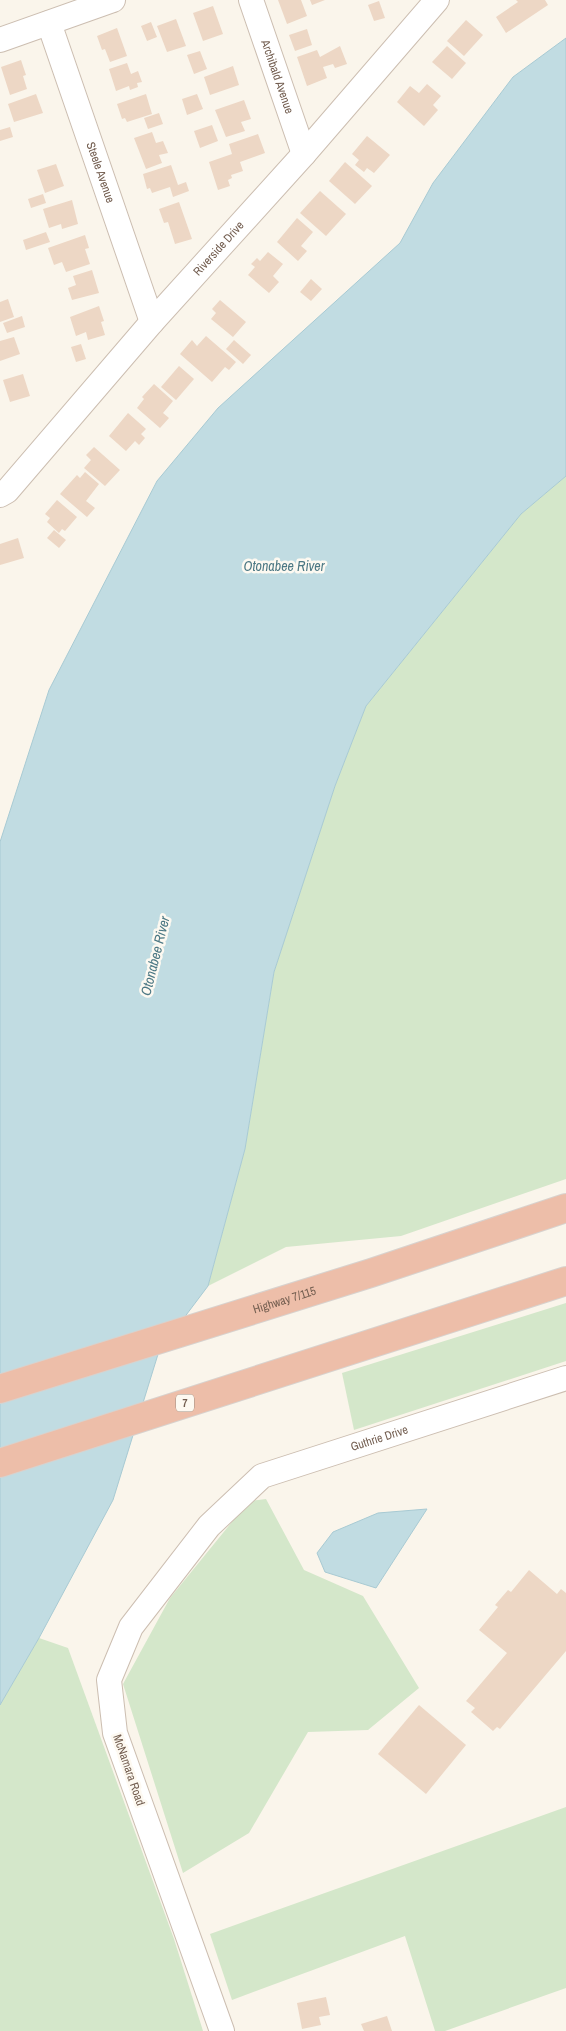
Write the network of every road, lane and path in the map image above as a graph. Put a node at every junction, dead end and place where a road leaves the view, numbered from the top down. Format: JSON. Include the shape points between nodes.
{"nodes":[{"id":1,"x":113,"y":0,"type":"edge"},
{"id":2,"x":251,"y":0,"type":"edge"},
{"id":3,"x":437,"y":0,"type":"edge"},
{"id":4,"x":49,"y":23,"type":"junction"},
{"id":5,"x":0,"y":40,"type":"edge"},
{"id":6,"x":304,"y":154,"type":"junction"},
{"id":7,"x":152,"y":322,"type":"junction"},
{"id":8,"x":2,"y":487,"type":"edge"},
{"id":9,"x":566,"y":1208,"type":"edge"},
{"id":10,"x":566,"y":1281,"type":"edge"},
{"id":11,"x":566,"y":1378,"type":"edge"},
{"id":12,"x":0,"y":1389,"type":"edge"},
{"id":13,"x":0,"y":1463,"type":"edge"},
{"id":14,"x":209,"y":1526,"type":"joint"},
{"id":15,"x":222,"y":2031,"type":"edge"}],
"edges":[{"from":1,"to":4,"type":"street"},
{"from":2,"to":6,"type":"street","name":"Archibald Avenue"},
{"from":3,"to":6,"type":"street","name":"Riverside Drive"},
{"from":4,"to":5,"type":"street"},
{"from":4,"to":7,"type":"street","name":"Steele Avenue"},
{"from":6,"to":7,"type":"street","name":"Riverside Drive"},
{"from":7,"to":8,"type":"street","name":"Riverside Drive"},
{"from":9,"to":12,"type":"highway","name":"Highway 7/115"},
{"from":10,"to":13,"type":"highway","number":"7"},
{"from":11,"to":14,"type":"street","name":"Guthrie Drive","via":[[262,1476]]},
{"from":14,"to":15,"type":"street","name":"McNamara Road","via":[[131,1627],[110,1680],[115,1733]]}]}
